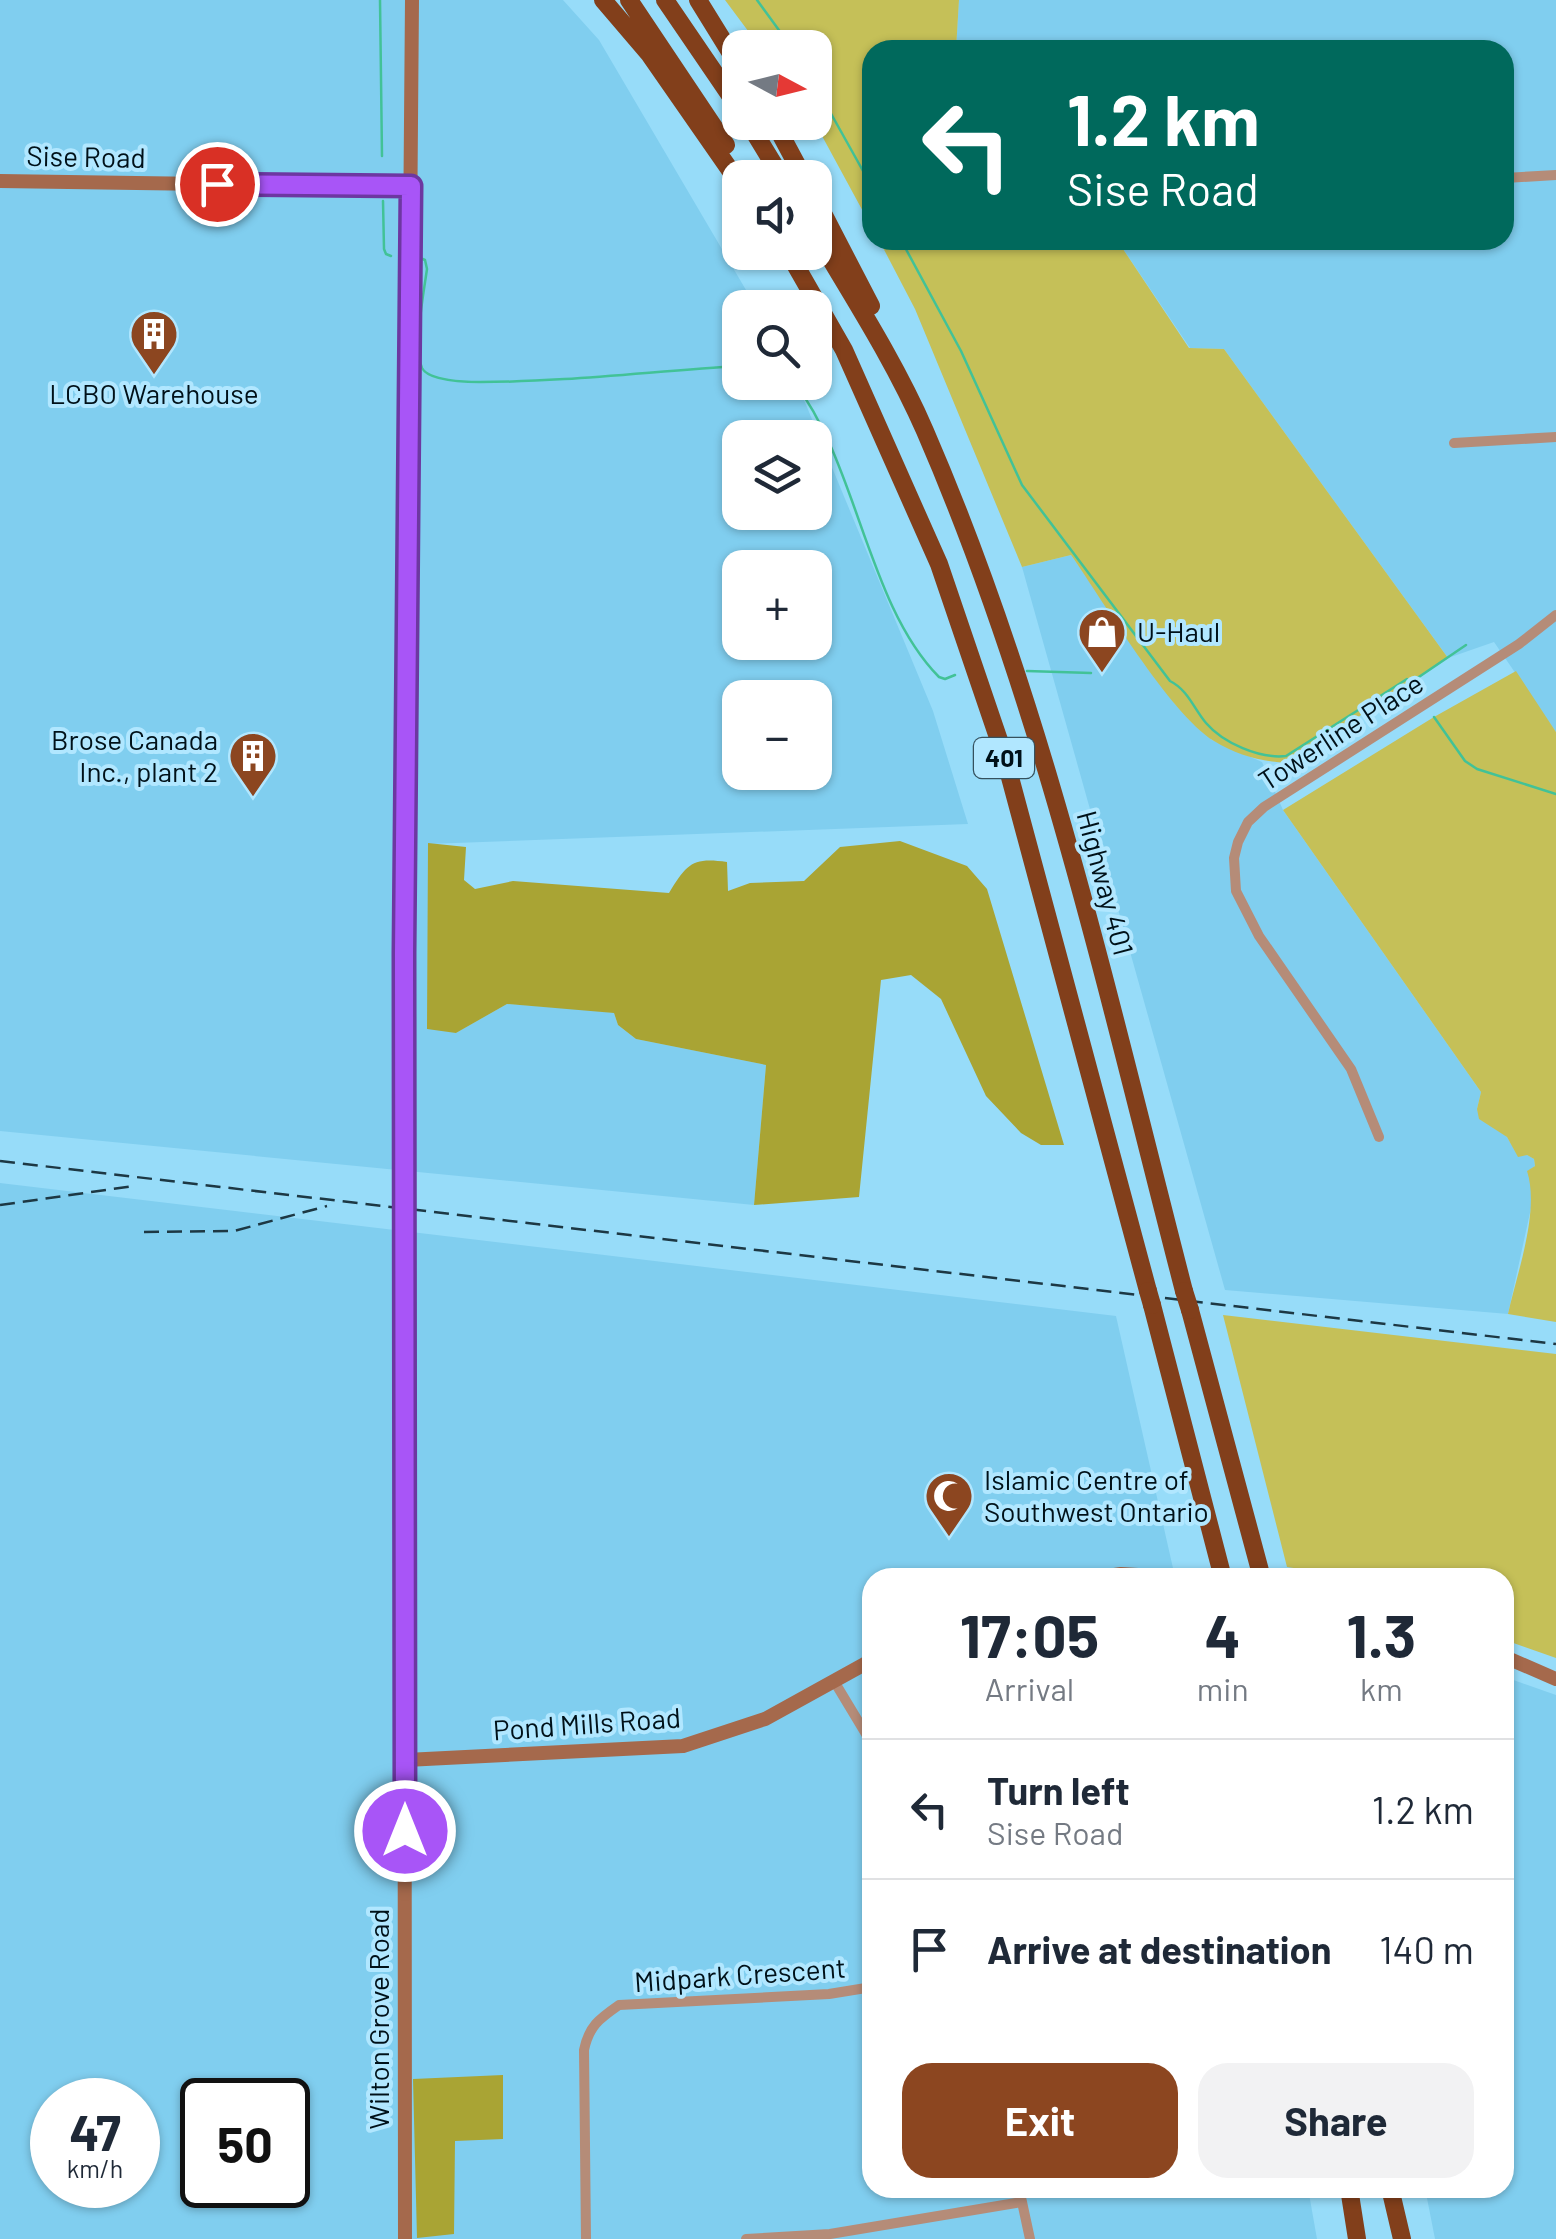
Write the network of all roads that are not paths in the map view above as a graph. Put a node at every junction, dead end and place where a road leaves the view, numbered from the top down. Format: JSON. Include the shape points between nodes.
{"nodes":[{"id":1,"x":412,"y":0,"type":"edge"},
{"id":2,"x":602,"y":0,"type":"edge"},
{"id":3,"x":629,"y":0,"type":"edge"},
{"id":4,"x":665,"y":0,"type":"edge"},
{"id":5,"x":698,"y":0,"type":"edge"},
{"id":6,"x":722,"y":39,"type":"edge"},
{"id":7,"x":722,"y":84,"type":"edge"},
{"id":8,"x":723,"y":160,"type":"edge"},
{"id":9,"x":732,"y":160,"type":"edge"},
{"id":10,"x":1556,"y":175,"type":"edge"},
{"id":11,"x":1514,"y":177,"type":"edge"},
{"id":12,"x":0,"y":181,"type":"edge"},
{"id":13,"x":411,"y":186,"type":"junction"},
{"id":14,"x":832,"y":231,"type":"edge"},
{"id":15,"x":832,"y":261,"type":"edge"},
{"id":16,"x":798,"y":270,"type":"edge"},
{"id":17,"x":884,"y":349,"type":"junction"},
{"id":18,"x":1556,"y":437,"type":"edge"},
{"id":19,"x":1454,"y":442,"type":"dead end"},
{"id":20,"x":1556,"y":615,"type":"edge"},
{"id":21,"x":1379,"y":1137,"type":"dead end"},
{"id":22,"x":1221,"y":1568,"type":"edge"},
{"id":23,"x":1259,"y":1568,"type":"edge"},
{"id":24,"x":1514,"y":1661,"type":"edge"},
{"id":25,"x":862,"y":1666,"type":"edge"},
{"id":26,"x":1556,"y":1678,"type":"edge"},
{"id":27,"x":834,"y":1681,"type":"junction"},
{"id":28,"x":862,"y":1727,"type":"edge"},
{"id":29,"x":406,"y":1760,"type":"junction"},
{"id":30,"x":862,"y":1989,"type":"edge"},
{"id":31,"x":1021,"y":2198,"type":"edge"},
{"id":32,"x":1351,"y":2198,"type":"edge"},
{"id":33,"x":1392,"y":2198,"type":"edge"},
{"id":34,"x":1022,"y":2202,"type":"junction"},
{"id":35,"x":405,"y":2239,"type":"edge"},
{"id":36,"x":586,"y":2239,"type":"edge"},
{"id":37,"x":746,"y":2239,"type":"edge"},
{"id":38,"x":1030,"y":2239,"type":"edge"},
{"id":39,"x":1357,"y":2239,"type":"edge"},
{"id":40,"x":1400,"y":2239,"type":"edge"}],
"edges":[{"from":1,"to":13,"type":"main road","name":"Wilton Grove Road"},
{"from":2,"to":8,"type":"highway","via":[[650,54]]},
{"from":3,"to":9,"type":"highway"},
{"from":4,"to":7,"type":"highway"},
{"from":5,"to":6,"type":"highway"},
{"from":10,"to":11,"type":"street"},
{"from":12,"to":13,"type":"main road","name":"Sise Road"},
{"from":13,"to":29,"type":"main road","name":"Wilton Grove Road"},
{"from":14,"to":17,"type":"highway","via":[[872,307]]},
{"from":15,"to":17,"type":"highway","name":"Highway 401","number":"401"},
{"from":16,"to":22,"type":"highway","number":"401","via":[[844,350],[939,564],[1004,755]]},
{"from":17,"to":23,"type":"highway","name":"Highway 401","number":"401","bridge":true,"via":[[971,543],[1020,684]]},
{"from":18,"to":19,"type":"street"},
{"from":20,"to":21,"type":"street","name":"Towerline Place","via":[[1264,806],[1238,842],[1234,880],[1244,912],[1351,1069]]},
{"from":24,"to":26,"type":"main road"},
{"from":25,"to":27,"type":"main road","name":"Pond Mills Road"},
{"from":27,"to":28,"type":"street"},
{"from":27,"to":29,"type":"main road","name":"Pond Mills Road","via":[[765,1719],[683,1746]]},
{"from":29,"to":35,"type":"main road","name":"Wilton Grove Road"},
{"from":30,"to":36,"type":"street","name":"Midpark Crescent","via":[[620,2005],[602,2017],[588,2030],[584,2050]]},
{"from":31,"to":34,"type":"street"},
{"from":32,"to":39,"type":"highway"},
{"from":33,"to":40,"type":"highway"},
{"from":34,"to":37,"type":"street","via":[[830,2234]]},
{"from":34,"to":38,"type":"street"}]}
